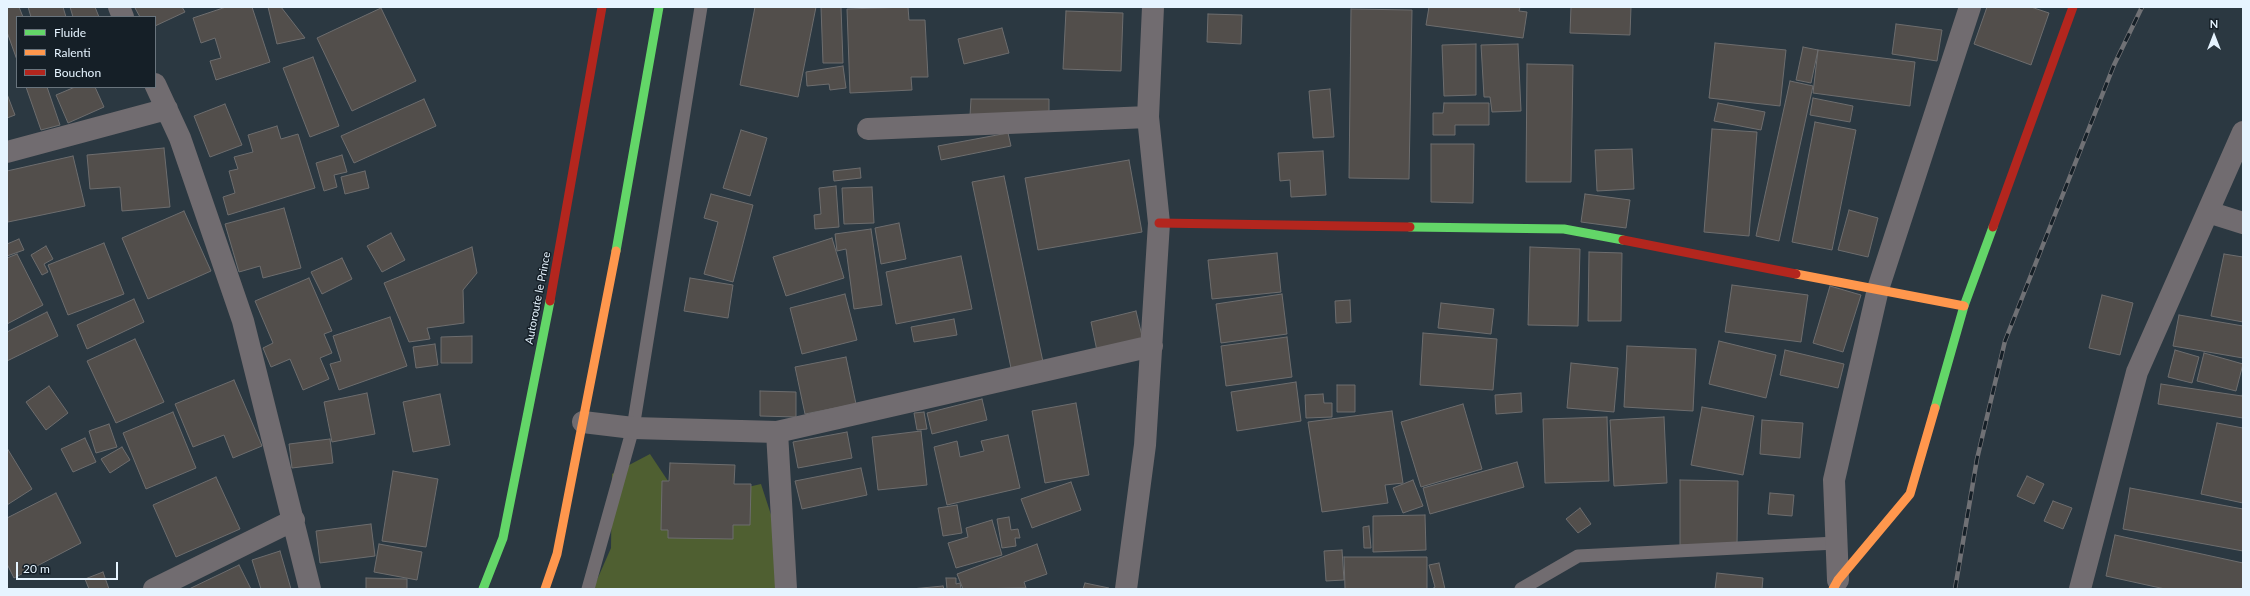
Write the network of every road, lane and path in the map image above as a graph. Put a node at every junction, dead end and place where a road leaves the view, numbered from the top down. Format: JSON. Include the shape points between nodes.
{"nodes":[{"id":1,"x":659,"y":7,"type":"edge"},
{"id":2,"x":701,"y":7,"type":"edge"},
{"id":3,"x":1153,"y":7,"type":"edge"},
{"id":4,"x":1970,"y":7,"type":"edge"},
{"id":5,"x":2074,"y":7,"type":"edge"},
{"id":6,"x":601,"y":8,"type":"edge"},
{"id":7,"x":156,"y":86,"type":"edge"},
{"id":8,"x":167,"y":109,"type":"junction"},
{"id":9,"x":1148,"y":117,"type":"junction"},
{"id":10,"x":868,"y":129,"type":"dead end"},
{"id":11,"x":2243,"y":132,"type":"edge"},
{"id":12,"x":7,"y":152,"type":"edge"},
{"id":13,"x":2208,"y":212,"type":"junction"},
{"id":14,"x":1159,"y":223,"type":"junction"},
{"id":15,"x":2243,"y":223,"type":"edge"},
{"id":16,"x":1878,"y":289,"type":"junction"},
{"id":17,"x":1964,"y":306,"type":"junction"},
{"id":18,"x":1152,"y":346,"type":"junction"},
{"id":19,"x":583,"y":422,"type":"junction"},
{"id":20,"x":633,"y":428,"type":"junction"},
{"id":21,"x":777,"y":432,"type":"junction"},
{"id":22,"x":294,"y":520,"type":"junction"},
{"id":23,"x":1836,"y":543,"type":"junction"},
{"id":24,"x":1836,"y":584,"type":"edge"},
{"id":25,"x":154,"y":589,"type":"edge"},
{"id":26,"x":310,"y":589,"type":"edge"},
{"id":27,"x":483,"y":589,"type":"edge"},
{"id":28,"x":545,"y":589,"type":"edge"},
{"id":29,"x":588,"y":589,"type":"edge"},
{"id":30,"x":786,"y":589,"type":"edge"},
{"id":31,"x":1126,"y":589,"type":"edge"},
{"id":32,"x":1521,"y":589,"type":"edge"},
{"id":33,"x":2080,"y":589,"type":"edge"}],
"edges":[{"from":1,"to":19,"type":"street","via":[[605,313]]},
{"from":2,"to":20,"type":"lane"},
{"from":3,"to":9,"type":"street"},
{"from":4,"to":16,"type":"street"},
{"from":5,"to":17,"type":"street"},
{"from":6,"to":27,"type":"street","name":"Autoroute le Prince","via":[[550,302],[503,538]]},
{"from":7,"to":8,"type":"street"},
{"from":8,"to":12,"type":"street"},
{"from":8,"to":22,"type":"street","via":[[180,138],[243,320]]},
{"from":9,"to":10,"type":"street"},
{"from":9,"to":14,"type":"street"},
{"from":11,"to":13,"type":"street"},
{"from":13,"to":15,"type":"street"},
{"from":13,"to":33,"type":"street","via":[[2138,372]]},
{"from":14,"to":16,"type":"street","via":[[1564,229]]},
{"from":14,"to":18,"type":"street"},
{"from":16,"to":17,"type":"street"},
{"from":16,"to":23,"type":"street","via":[[1834,480]]},
{"from":17,"to":24,"type":"street","via":[[1910,494]]},
{"from":18,"to":21,"type":"street"},
{"from":18,"to":31,"type":"street","via":[[1145,445]]},
{"from":19,"to":20,"type":"street"},
{"from":19,"to":28,"type":"street","via":[[557,554]]},
{"from":20,"to":21,"type":"street"},
{"from":20,"to":29,"type":"lane"},
{"from":21,"to":30,"type":"street"},
{"from":22,"to":25,"type":"street"},
{"from":22,"to":26,"type":"street"},
{"from":23,"to":24,"type":"street"},
{"from":23,"to":32,"type":"lane","via":[[1578,556]]}]}
